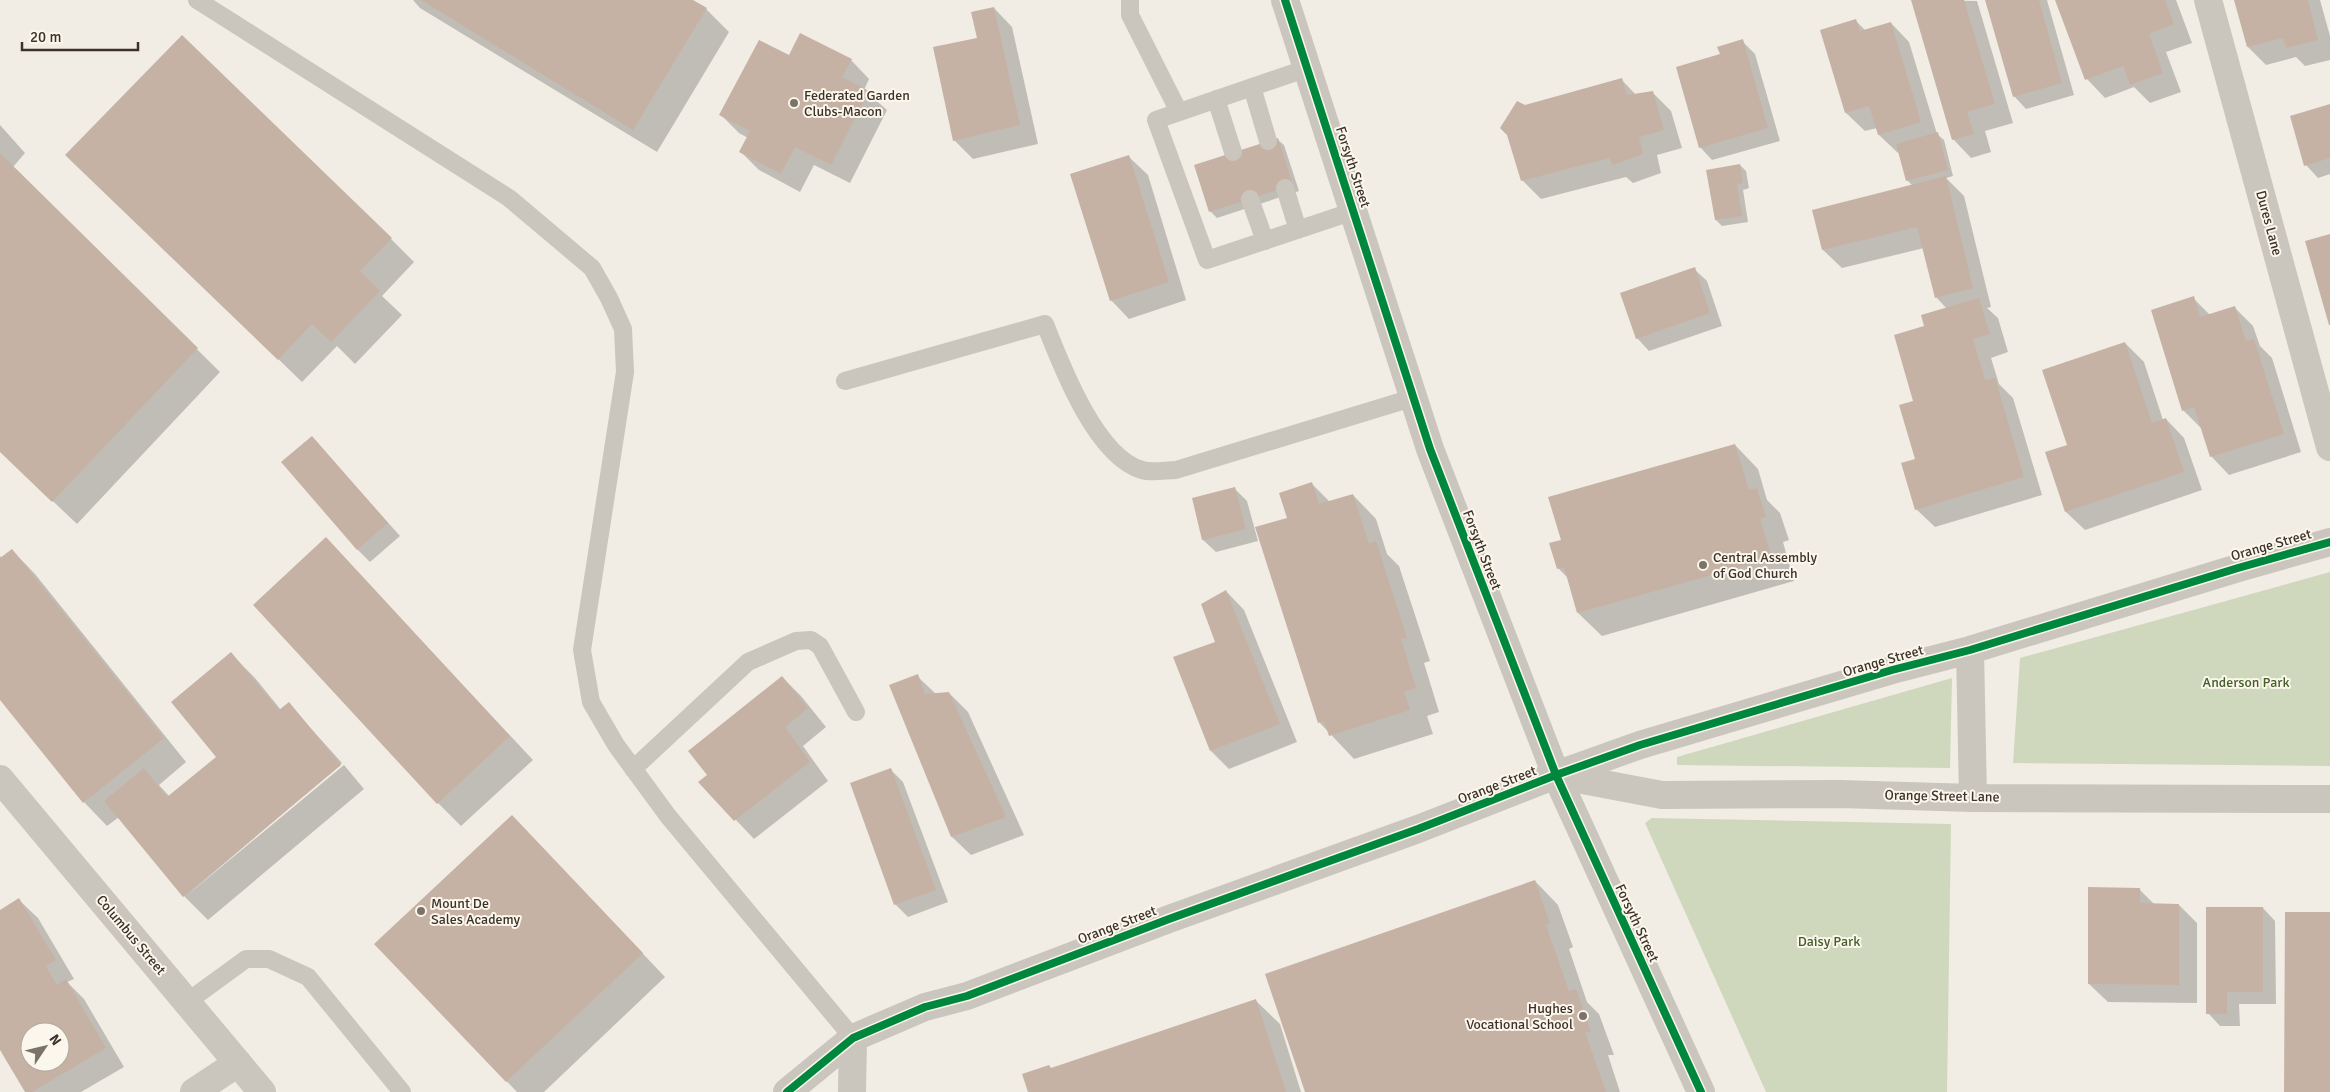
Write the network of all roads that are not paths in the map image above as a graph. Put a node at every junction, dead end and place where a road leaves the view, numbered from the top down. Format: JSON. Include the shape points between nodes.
{"nodes":[{"id":1,"x":197,"y":0,"type":"edge"},
{"id":2,"x":1130,"y":0,"type":"edge"},
{"id":3,"x":1285,"y":0,"type":"edge"},
{"id":4,"x":2208,"y":0,"type":"edge"},
{"id":5,"x":1308,"y":68,"type":"junction"},
{"id":6,"x":1252,"y":87,"type":"junction"},
{"id":7,"x":1216,"y":99,"type":"junction"},
{"id":8,"x":1179,"y":112,"type":"junction"},
{"id":9,"x":1268,"y":141,"type":"dead end"},
{"id":10,"x":1233,"y":152,"type":"dead end"},
{"id":11,"x":1285,"y":188,"type":"dead end"},
{"id":12,"x":1250,"y":200,"type":"dead end"},
{"id":13,"x":1354,"y":211,"type":"junction"},
{"id":14,"x":1298,"y":230,"type":"junction"},
{"id":15,"x":1265,"y":241,"type":"junction"},
{"id":16,"x":845,"y":381,"type":"dead end"},
{"id":17,"x":1412,"y":398,"type":"junction"},
{"id":18,"x":2330,"y":447,"type":"edge"},
{"id":19,"x":2330,"y":542,"type":"edge"},
{"id":20,"x":1970,"y":650,"type":"junction"},
{"id":21,"x":856,"y":712,"type":"dead end"},
{"id":22,"x":632,"y":769,"type":"junction"},
{"id":23,"x":1556,"y":775,"type":"junction"},
{"id":24,"x":0,"y":779,"type":"edge"},
{"id":25,"x":1974,"y":798,"type":"junction"},
{"id":26,"x":2330,"y":799,"type":"edge"},
{"id":27,"x":187,"y":1002,"type":"junction"},
{"id":28,"x":853,"y":1038,"type":"junction"},
{"id":29,"x":238,"y":1064,"type":"junction"},
{"id":30,"x":194,"y":1092,"type":"edge"},
{"id":31,"x":262,"y":1092,"type":"edge"},
{"id":32,"x":402,"y":1092,"type":"edge"},
{"id":33,"x":787,"y":1092,"type":"edge"},
{"id":34,"x":852,"y":1092,"type":"edge"},
{"id":35,"x":1701,"y":1092,"type":"edge"}],
"edges":[{"from":1,"to":22,"type":"lane","via":[[509,198],[592,268],[609,298],[623,329],[625,372],[582,650],[591,702]]},
{"from":2,"to":8,"type":"lane","via":[[1130,15]]},
{"from":3,"to":5,"type":"street","name":"Forsyth Street"},
{"from":4,"to":18,"type":"street","name":"Dures Lane"},
{"from":5,"to":6,"type":"lane"},
{"from":5,"to":13,"type":"street","name":"Forsyth Street"},
{"from":6,"to":7,"type":"lane"},
{"from":6,"to":9,"type":"lane"},
{"from":7,"to":8,"type":"lane"},
{"from":7,"to":10,"type":"lane"},
{"from":8,"to":15,"type":"lane","via":[[1156,120],[1207,260]]},
{"from":11,"to":14,"type":"lane"},
{"from":12,"to":15,"type":"lane"},
{"from":13,"to":14,"type":"lane"},
{"from":13,"to":17,"type":"street","name":"Forsyth Street"},
{"from":14,"to":15,"type":"lane"},
{"from":16,"to":17,"type":"lane","via":[[1045,324],[1070,387],[1113,453],[1142,470],[1176,470]]},
{"from":17,"to":23,"type":"street","name":"Forsyth Street"},
{"from":19,"to":20,"type":"street","name":"Orange Street"},
{"from":20,"to":23,"type":"street","name":"Orange Street","via":[[1640,745]]},
{"from":20,"to":25,"type":"street"},
{"from":21,"to":22,"type":"lane","via":[[820,646],[810,640],[796,641],[748,662]]},
{"from":22,"to":28,"type":"lane"},
{"from":23,"to":25,"type":"street","name":"Orange Street Lane","via":[[1662,795],[1840,794]]},
{"from":23,"to":28,"type":"street","name":"Orange Street","via":[[967,996],[925,1007]]},
{"from":23,"to":35,"type":"street","name":"Forsyth Street"},
{"from":24,"to":27,"type":"street","name":"Columbus Street"},
{"from":25,"to":26,"type":"street","name":"Orange Street Lane"},
{"from":27,"to":29,"type":"street","name":"Columbus Street"},
{"from":27,"to":32,"type":"lane","via":[[246,959],[269,959],[308,978]]},
{"from":28,"to":33,"type":"street","name":"Orange Street"},
{"from":28,"to":34,"type":"street"},
{"from":29,"to":30,"type":"street"},
{"from":29,"to":31,"type":"street","name":"Columbus Street"}]}
